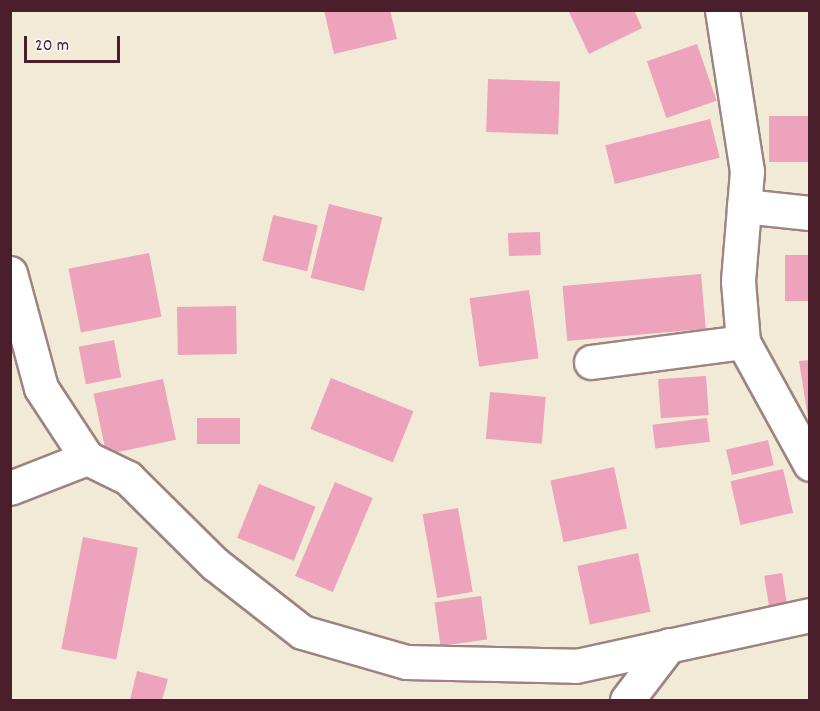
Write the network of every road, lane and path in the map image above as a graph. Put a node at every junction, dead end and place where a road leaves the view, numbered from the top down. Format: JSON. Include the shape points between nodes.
{"nodes":[{"id":1,"x":724,"y":11,"type":"edge"},
{"id":2,"x":744,"y":206,"type":"junction"},
{"id":3,"x":810,"y":213,"type":"edge"},
{"id":4,"x":10,"y":273,"type":"edge"},
{"id":5,"x":743,"y":342,"type":"junction"},
{"id":6,"x":591,"y":362,"type":"dead end"},
{"id":7,"x":87,"y":458,"type":"junction"},
{"id":8,"x":810,"y":464,"type":"edge"},
{"id":9,"x":10,"y":488,"type":"edge"},
{"id":10,"x":810,"y":615,"type":"edge"},
{"id":11,"x":669,"y":645,"type":"junction"},
{"id":12,"x":627,"y":700,"type":"edge"}],
"edges":[{"from":1,"to":2,"type":"street","via":[[747,171]]},
{"from":2,"to":3,"type":"street"},
{"from":2,"to":5,"type":"street","via":[[738,281]]},
{"from":4,"to":7,"type":"street","via":[[41,388]]},
{"from":5,"to":6,"type":"street"},
{"from":5,"to":8,"type":"street"},
{"from":7,"to":9,"type":"street"},
{"from":7,"to":11,"type":"street","via":[[128,478],[215,564],[302,632],[406,662],[576,666]]},
{"from":10,"to":11,"type":"street"},
{"from":11,"to":12,"type":"street"}]}
